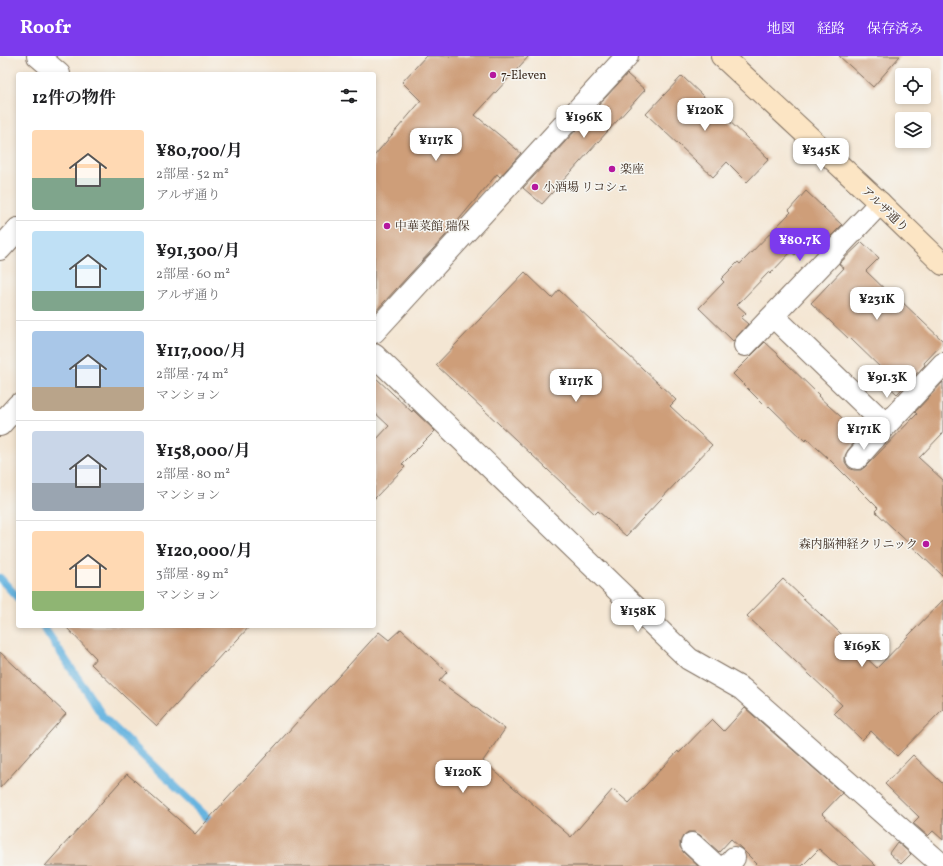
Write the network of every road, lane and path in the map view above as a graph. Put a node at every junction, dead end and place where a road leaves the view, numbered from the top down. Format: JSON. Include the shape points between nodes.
{"nodes":[{"id":1,"x":38,"y":56,"type":"edge"},
{"id":2,"x":627,"y":56,"type":"edge"},
{"id":3,"x":722,"y":56,"type":"edge"},
{"id":4,"x":57,"y":72,"type":"edge"},
{"id":5,"x":880,"y":203,"type":"junction"},
{"id":6,"x":16,"y":231,"type":"edge"},
{"id":7,"x":0,"y":249,"type":"edge"},
{"id":8,"x":943,"y":264,"type":"edge"},
{"id":9,"x":774,"y":316,"type":"junction"},
{"id":10,"x":376,"y":330,"type":"edge"},
{"id":11,"x":745,"y":345,"type":"dead end"},
{"id":12,"x":376,"y":357,"type":"edge"},
{"id":13,"x":943,"y":364,"type":"edge"},
{"id":14,"x":886,"y":425,"type":"junction"},
{"id":15,"x":856,"y":458,"type":"dead end"},
{"id":16,"x":692,"y":844,"type":"dead end"},
{"id":17,"x":726,"y":863,"type":"edge"},
{"id":18,"x":943,"y":866,"type":"edge"}],
"edges":[{"from":1,"to":4,"type":"street"},
{"from":2,"to":10,"type":"street"},
{"from":3,"to":5,"type":"street","name":"アルザ通り"},
{"from":5,"to":8,"type":"street","name":"アルザ通り"},
{"from":5,"to":9,"type":"street"},
{"from":6,"to":7,"type":"street"},
{"from":9,"to":11,"type":"street"},
{"from":9,"to":14,"type":"street"},
{"from":12,"to":18,"type":"street","via":[[689,659],[742,689]]},
{"from":13,"to":14,"type":"street"},
{"from":14,"to":15,"type":"street"},
{"from":16,"to":17,"type":"street"}]}
